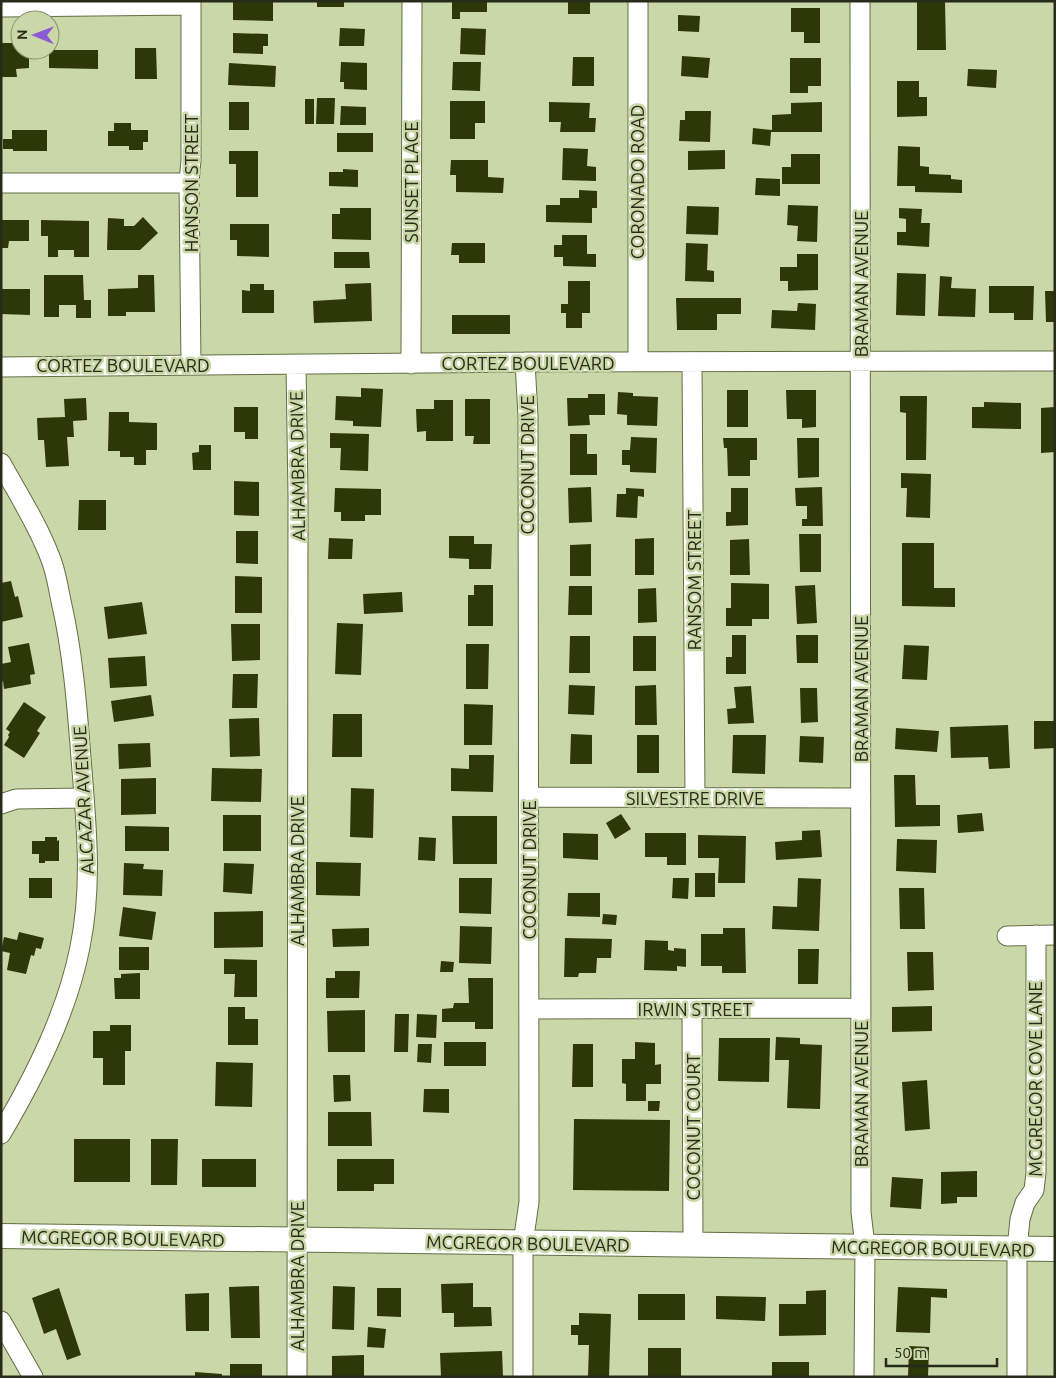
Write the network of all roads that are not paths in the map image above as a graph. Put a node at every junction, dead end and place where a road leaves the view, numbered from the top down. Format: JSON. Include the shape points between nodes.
{"nodes":[{"id":1,"x":412,"y":1,"type":"edge"},
{"id":2,"x":638,"y":1,"type":"edge"},
{"id":3,"x":860,"y":1,"type":"edge"},
{"id":4,"x":191,"y":3,"type":"edge"},
{"id":5,"x":1,"y":7,"type":"edge"},
{"id":6,"x":189,"y":182,"type":"junction"},
{"id":7,"x":1,"y":183,"type":"edge"},
{"id":8,"x":861,"y":361,"type":"junction"},
{"id":9,"x":1055,"y":361,"type":"edge"},
{"id":10,"x":526,"y":362,"type":"junction"},
{"id":11,"x":638,"y":362,"type":"junction"},
{"id":12,"x":692,"y":362,"type":"junction"},
{"id":13,"x":191,"y":364,"type":"junction"},
{"id":14,"x":411,"y":364,"type":"junction"},
{"id":15,"x":296,"y":365,"type":"junction"},
{"id":16,"x":1,"y":367,"type":"edge"},
{"id":17,"x":1,"y":463,"type":"edge"},
{"id":18,"x":529,"y":797,"type":"junction"},
{"id":19,"x":84,"y":798,"type":"junction"},
{"id":20,"x":695,"y":798,"type":"junction"},
{"id":21,"x":861,"y":798,"type":"junction"},
{"id":22,"x":6,"y":800,"type":"edge"},
{"id":23,"x":1036,"y":935,"type":"junction"},
{"id":24,"x":1055,"y":935,"type":"edge"},
{"id":25,"x":1007,"y":936,"type":"dead end"},
{"id":26,"x":861,"y":1008,"type":"junction"},
{"id":27,"x":530,"y":1009,"type":"junction"},
{"id":28,"x":692,"y":1010,"type":"junction"},
{"id":29,"x":1,"y":1134,"type":"edge"},
{"id":30,"x":1,"y":1236,"type":"edge"},
{"id":31,"x":298,"y":1239,"type":"junction"},
{"id":32,"x":523,"y":1243,"type":"junction"},
{"id":33,"x":693,"y":1245,"type":"junction"},
{"id":34,"x":865,"y":1246,"type":"junction"},
{"id":35,"x":1017,"y":1249,"type":"junction"},
{"id":36,"x":1055,"y":1249,"type":"edge"},
{"id":37,"x":1,"y":1322,"type":"edge"},
{"id":38,"x":33,"y":1377,"type":"edge"},
{"id":39,"x":298,"y":1377,"type":"edge"},
{"id":40,"x":523,"y":1377,"type":"edge"},
{"id":41,"x":864,"y":1377,"type":"edge"},
{"id":42,"x":1017,"y":1377,"type":"edge"}],
"edges":[{"from":1,"to":14,"type":"street","name":"SUNSET PLACE"},
{"from":2,"to":11,"type":"street","name":"CORONADO ROAD"},
{"from":3,"to":8,"type":"street","name":"BRAMAN AVENUE"},
{"from":4,"to":5,"type":"street"},
{"from":4,"to":6,"type":"street","name":"HANSON STREET"},
{"from":6,"to":7,"type":"street"},
{"from":6,"to":13,"type":"street","name":"HANSON STREET"},
{"from":8,"to":9,"type":"street","name":"CORTEZ BOULEVARD"},
{"from":8,"to":12,"type":"street","name":"CORTEZ BOULEVARD"},
{"from":8,"to":21,"type":"street","name":"BRAMAN AVENUE"},
{"from":10,"to":11,"type":"street","name":"CORTEZ BOULEVARD"},
{"from":10,"to":14,"type":"street","name":"CORTEZ BOULEVARD"},
{"from":10,"to":18,"type":"street","name":"COCONUT DRIVE"},
{"from":11,"to":12,"type":"street","name":"CORTEZ BOULEVARD"},
{"from":12,"to":20,"type":"street","name":"RANSOM STREET"},
{"from":13,"to":15,"type":"street","name":"CORTEZ BOULEVARD"},
{"from":13,"to":16,"type":"street","name":"CORTEZ BOULEVARD"},
{"from":14,"to":15,"type":"street","name":"CORTEZ BOULEVARD"},
{"from":15,"to":31,"type":"street","name":"ALHAMBRA DRIVE"},
{"from":17,"to":19,"type":"street","name":"ALCAZAR AVENUE","via":[[50,558],[58,586],[72,664]]},
{"from":18,"to":20,"type":"street","name":"SILVESTRE DRIVE"},
{"from":18,"to":27,"type":"street","name":"COCONUT DRIVE"},
{"from":19,"to":22,"type":"street"},
{"from":19,"to":29,"type":"street","name":"ALCAZAR AVENUE","via":[[88,836],[87,886],[73,977],[50,1041]]},
{"from":20,"to":21,"type":"street","name":"SILVESTRE DRIVE"},
{"from":21,"to":26,"type":"street","name":"BRAMAN AVENUE"},
{"from":23,"to":24,"type":"street"},
{"from":23,"to":25,"type":"street"},
{"from":23,"to":35,"type":"street","name":"MCGREGOR COVE LANE","via":[[1036,1173],[1034,1190],[1020,1219]]},
{"from":26,"to":28,"type":"street","name":"IRWIN STREET"},
{"from":26,"to":34,"type":"street","name":"BRAMAN AVENUE","via":[[861,1212]]},
{"from":27,"to":28,"type":"street","name":"IRWIN STREET"},
{"from":27,"to":32,"type":"street","name":"COCONUT DRIVE","via":[[529,1202]]},
{"from":28,"to":33,"type":"street","name":"COCONUT COURT"},
{"from":30,"to":31,"type":"main road","name":"MCGREGOR BOULEVARD"},
{"from":31,"to":32,"type":"main road","name":"MCGREGOR BOULEVARD"},
{"from":31,"to":39,"type":"street","name":"ALHAMBRA DRIVE"},
{"from":32,"to":33,"type":"main road","name":"MCGREGOR BOULEVARD"},
{"from":32,"to":40,"type":"street","name":"COCONUT DRIVE"},
{"from":33,"to":34,"type":"main road","name":"MCGREGOR BOULEVARD"},
{"from":34,"to":35,"type":"main road","name":"MCGREGOR BOULEVARD"},
{"from":34,"to":41,"type":"street","name":"BRAMAN AVENUE"},
{"from":35,"to":36,"type":"main road","name":"MCGREGOR BOULEVARD"},
{"from":35,"to":42,"type":"street","name":"MCGREGOR COVE LANE"},
{"from":37,"to":38,"type":"street"}]}
